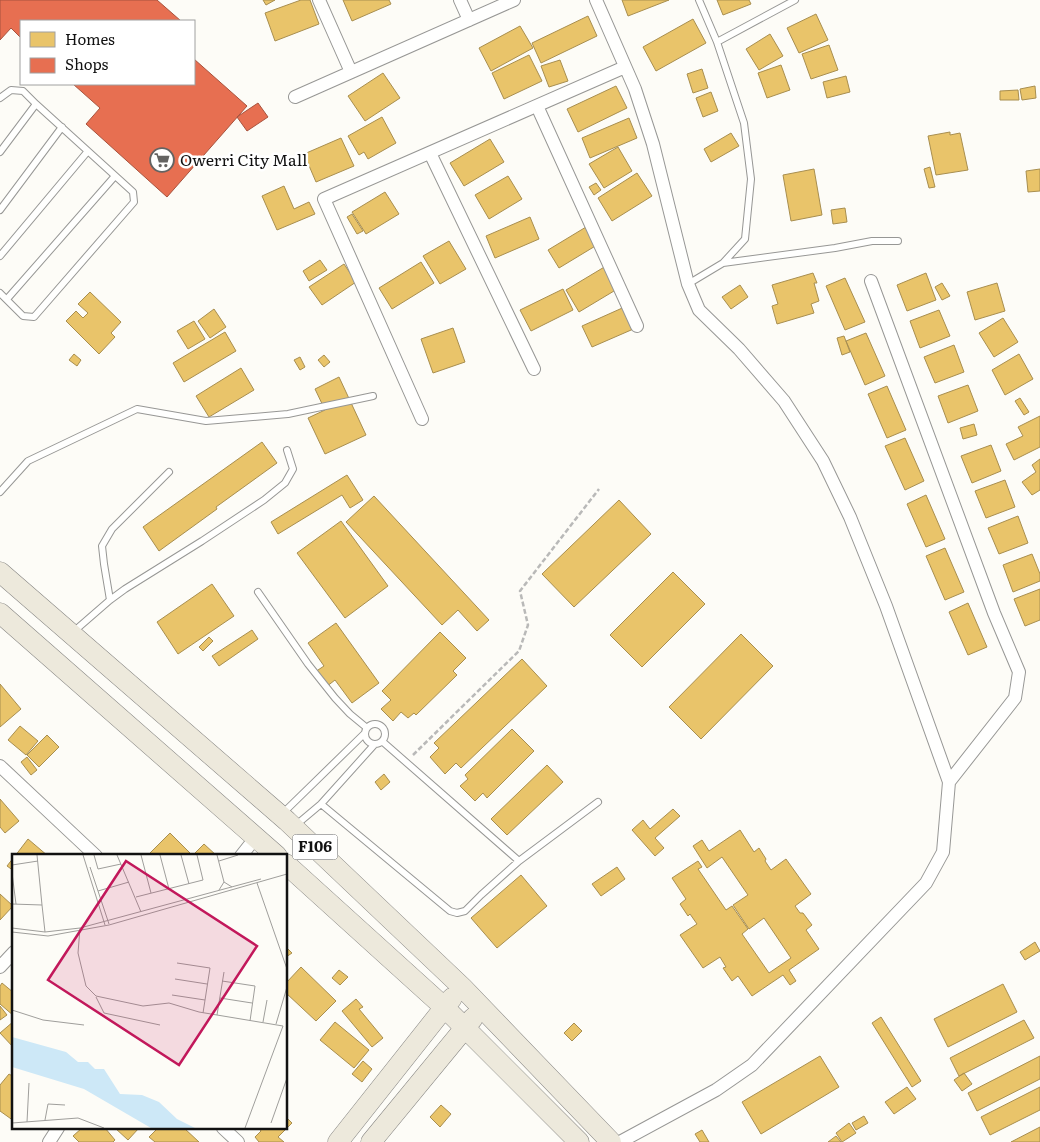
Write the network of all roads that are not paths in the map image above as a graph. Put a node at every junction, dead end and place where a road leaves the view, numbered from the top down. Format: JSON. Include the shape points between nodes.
{"nodes":[{"id":1,"x":319,"y":0,"type":"edge"},
{"id":2,"x":460,"y":0,"type":"edge"},
{"id":3,"x":514,"y":0,"type":"edge"},
{"id":4,"x":596,"y":0,"type":"edge"},
{"id":5,"x":699,"y":0,"type":"edge"},
{"id":6,"x":795,"y":0,"type":"edge"},
{"id":7,"x":469,"y":20,"type":"junction"},
{"id":8,"x":717,"y":42,"type":"junction"},
{"id":9,"x":625,"y":67,"type":"junction"},
{"id":10,"x":351,"y":72,"type":"junction"},
{"id":11,"x":0,"y":98,"type":"edge"},
{"id":12,"x":295,"y":98,"type":"dead end"},
{"id":13,"x":36,"y":104,"type":"junction"},
{"id":14,"x":537,"y":106,"type":"junction"},
{"id":15,"x":62,"y":127,"type":"junction"},
{"id":16,"x":88,"y":151,"type":"junction"},
{"id":17,"x":0,"y":152,"type":"edge"},
{"id":18,"x":430,"y":153,"type":"junction"},
{"id":19,"x":115,"y":176,"type":"junction"},
{"id":20,"x":0,"y":210,"type":"edge"},
{"id":21,"x":898,"y":241,"type":"dead end"},
{"id":22,"x":0,"y":256,"type":"edge"},
{"id":23,"x":723,"y":263,"type":"junction"},
{"id":24,"x":871,"y":281,"type":"dead end"},
{"id":25,"x":688,"y":284,"type":"junction"},
{"id":26,"x":0,"y":293,"type":"edge"},
{"id":27,"x":7,"y":299,"type":"junction"},
{"id":28,"x":637,"y":326,"type":"dead end"},
{"id":29,"x":534,"y":370,"type":"dead end"},
{"id":30,"x":373,"y":396,"type":"dead end"},
{"id":31,"x":422,"y":419,"type":"dead end"},
{"id":32,"x":287,"y":450,"type":"dead end"},
{"id":33,"x":169,"y":472,"type":"dead end"},
{"id":34,"x":0,"y":492,"type":"edge"},
{"id":35,"x":0,"y":572,"type":"edge"},
{"id":36,"x":258,"y":592,"type":"dead end"},
{"id":37,"x":110,"y":600,"type":"junction"},
{"id":38,"x":0,"y":613,"type":"edge"},
{"id":39,"x":71,"y":633,"type":"junction"},
{"id":40,"x":366,"y":730,"type":"junction"},
{"id":41,"x":384,"y":742,"type":"junction"},
{"id":42,"x":374,"y":744,"type":"junction"},
{"id":43,"x":0,"y":766,"type":"edge"},
{"id":44,"x":949,"y":782,"type":"junction"},
{"id":45,"x":598,"y":802,"type":"dead end"},
{"id":46,"x":321,"y":804,"type":"junction"},
{"id":47,"x":287,"y":821,"type":"junction"},
{"id":48,"x":256,"y":837,"type":"junction"},
{"id":49,"x":94,"y":854,"type":"edge"},
{"id":50,"x":243,"y":854,"type":"edge"},
{"id":51,"x":275,"y":854,"type":"edge"},
{"id":52,"x":519,"y":861,"type":"junction"},
{"id":53,"x":288,"y":866,"type":"edge"},
{"id":54,"x":12,"y":954,"type":"edge"},
{"id":55,"x":0,"y":968,"type":"edge"},
{"id":56,"x":462,"y":987,"type":"junction"},
{"id":57,"x":444,"y":1007,"type":"junction"},
{"id":58,"x":482,"y":1008,"type":"junction"},
{"id":59,"x":465,"y":1028,"type":"junction"},
{"id":60,"x":57,"y":1130,"type":"edge"},
{"id":61,"x":225,"y":1130,"type":"edge"},
{"id":62,"x":49,"y":1142,"type":"edge"},
{"id":63,"x":238,"y":1142,"type":"edge"},
{"id":64,"x":338,"y":1142,"type":"edge"},
{"id":65,"x":371,"y":1142,"type":"edge"},
{"id":66,"x":579,"y":1142,"type":"edge"},
{"id":67,"x":611,"y":1142,"type":"edge"},
{"id":68,"x":620,"y":1142,"type":"edge"}],
"edges":[{"from":1,"to":10,"type":"street"},
{"from":2,"to":7,"type":"street"},
{"from":3,"to":7,"type":"street"},
{"from":4,"to":9,"type":"street"},
{"from":5,"to":8,"type":"lane"},
{"from":6,"to":8,"type":"lane"},
{"from":7,"to":10,"type":"street"},
{"from":8,"to":23,"type":"lane","via":[[744,123],[750,179],[745,239]]},
{"from":9,"to":14,"type":"street"},
{"from":9,"to":25,"type":"street","via":[[652,144]]},
{"from":10,"to":12,"type":"street"},
{"from":11,"to":13,"type":"lane","via":[[11,90],[23,91]]},
{"from":13,"to":15,"type":"lane"},
{"from":13,"to":17,"type":"lane"},
{"from":14,"to":18,"type":"street"},
{"from":14,"to":28,"type":"street"},
{"from":15,"to":16,"type":"lane"},
{"from":15,"to":20,"type":"lane"},
{"from":16,"to":19,"type":"lane"},
{"from":16,"to":22,"type":"lane"},
{"from":18,"to":29,"type":"street"},
{"from":18,"to":31,"type":"street","via":[[324,199]]},
{"from":19,"to":27,"type":"lane"},
{"from":19,"to":27,"type":"lane","via":[[133,192],[134,202],[34,316],[23,316]]},
{"from":21,"to":23,"type":"lane","via":[[872,241]]},
{"from":23,"to":25,"type":"lane"},
{"from":24,"to":44,"type":"street","via":[[994,614],[1019,672],[1015,698]]},
{"from":25,"to":44,"type":"street","via":[[699,310],[739,349],[784,401],[823,461],[886,606]]},
{"from":26,"to":27,"type":"lane"},
{"from":30,"to":34,"type":"lane","via":[[288,414],[206,421],[137,409],[28,461]]},
{"from":32,"to":37,"type":"lane","via":[[293,470],[285,483]]},
{"from":33,"to":37,"type":"lane","via":[[112,529],[102,546]]},
{"from":35,"to":39,"type":"main road","number":"F106"},
{"from":36,"to":40,"type":"lane","via":[[308,664]]},
{"from":37,"to":39,"type":"lane"},
{"from":38,"to":48,"type":"main road","number":"F106"},
{"from":39,"to":47,"type":"main road","number":"F106"},
{"from":40,"to":41,"type":"lane","via":[[371,724],[382,726],[386,736]]},
{"from":40,"to":42,"type":"lane","via":[[366,738]]},
{"from":40,"to":47,"type":"lane"},
{"from":41,"to":42,"type":"lane"},
{"from":41,"to":52,"type":"lane"},
{"from":42,"to":46,"type":"lane"},
{"from":43,"to":49,"type":"street"},
{"from":44,"to":68,"type":"street","via":[[943,852],[926,883],[752,1065],[716,1090]]},
{"from":45,"to":52,"type":"lane"},
{"from":46,"to":47,"type":"lane"},
{"from":46,"to":52,"type":"lane","via":[[450,912],[465,911]]},
{"from":47,"to":56,"type":"main road","number":"F106"},
{"from":48,"to":50,"type":"street"},
{"from":48,"to":51,"type":"main road","number":"F106"},
{"from":53,"to":57,"type":"main road","number":"F106"},
{"from":54,"to":55,"type":"street"},
{"from":56,"to":57,"type":"main road"},
{"from":56,"to":58,"type":"main road","number":"F106"},
{"from":57,"to":59,"type":"main road","number":"F106"},
{"from":57,"to":64,"type":"main road"},
{"from":58,"to":59,"type":"main road"},
{"from":58,"to":67,"type":"main road","number":"F106"},
{"from":59,"to":65,"type":"main road"},
{"from":59,"to":66,"type":"main road","number":"F106"},
{"from":60,"to":62,"type":"street"},
{"from":61,"to":63,"type":"street"}]}
